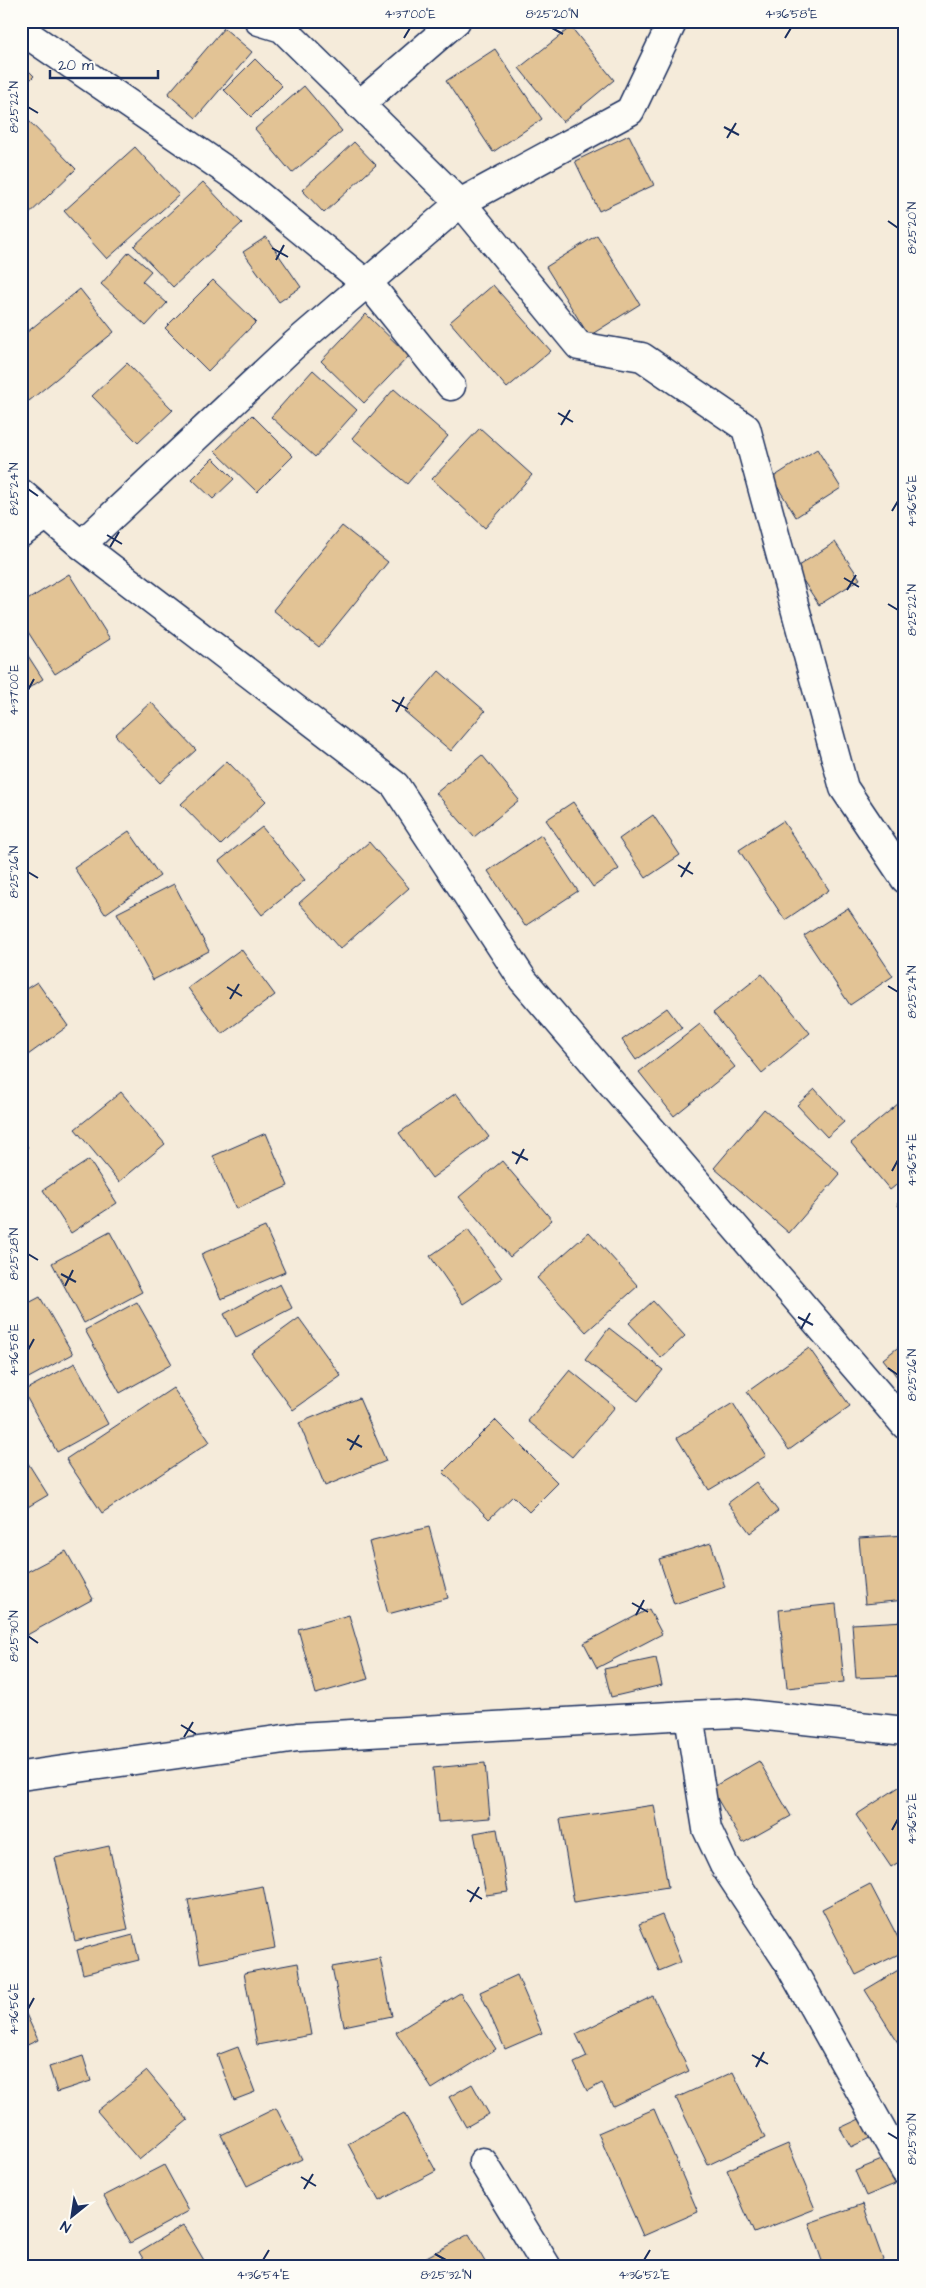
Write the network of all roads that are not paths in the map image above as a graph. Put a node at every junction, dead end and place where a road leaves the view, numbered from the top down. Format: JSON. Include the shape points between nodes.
{"nodes":[{"id":1,"x":456,"y":21,"type":"edge"},
{"id":2,"x":673,"y":21,"type":"edge"},
{"id":3,"x":277,"y":24,"type":"edge"},
{"id":4,"x":21,"y":30,"type":"edge"},
{"id":5,"x":359,"y":105,"type":"junction"},
{"id":6,"x":460,"y":203,"type":"junction"},
{"id":7,"x":366,"y":283,"type":"junction"},
{"id":8,"x":451,"y":386,"type":"dead end"},
{"id":9,"x":21,"y":493,"type":"edge"},
{"id":10,"x":47,"y":515,"type":"junction"},
{"id":11,"x":21,"y":533,"type":"edge"},
{"id":12,"x":81,"y":545,"type":"junction"},
{"id":13,"x":905,"y":879,"type":"edge"},
{"id":14,"x":905,"y":1425,"type":"edge"},
{"id":15,"x":689,"y":1715,"type":"junction"},
{"id":16,"x":905,"y":1731,"type":"edge"},
{"id":17,"x":21,"y":1776,"type":"edge"},
{"id":18,"x":483,"y":2162,"type":"dead end"},
{"id":19,"x":905,"y":2171,"type":"edge"},
{"id":20,"x":547,"y":2267,"type":"edge"}],
"edges":[{"from":1,"to":5,"type":"street"},
{"from":2,"to":6,"type":"street","via":[[630,111]]},
{"from":3,"to":5,"type":"street"},
{"from":4,"to":7,"type":"street","via":[[240,180]]},
{"from":5,"to":6,"type":"street"},
{"from":6,"to":7,"type":"street"},
{"from":6,"to":13,"type":"street","via":[[579,346],[642,357],[746,428],[844,788]]},
{"from":7,"to":8,"type":"street"},
{"from":7,"to":12,"type":"street","via":[[293,346]]},
{"from":9,"to":10,"type":"street"},
{"from":10,"to":11,"type":"street"},
{"from":10,"to":12,"type":"street"},
{"from":12,"to":14,"type":"street","via":[[396,785],[523,980]]},
{"from":15,"to":16,"type":"street","via":[[738,1713]]},
{"from":15,"to":17,"type":"street","via":[[298,1738]]},
{"from":15,"to":19,"type":"street","via":[[707,1829],[724,1865],[788,1962]]},
{"from":18,"to":20,"type":"street"}]}
